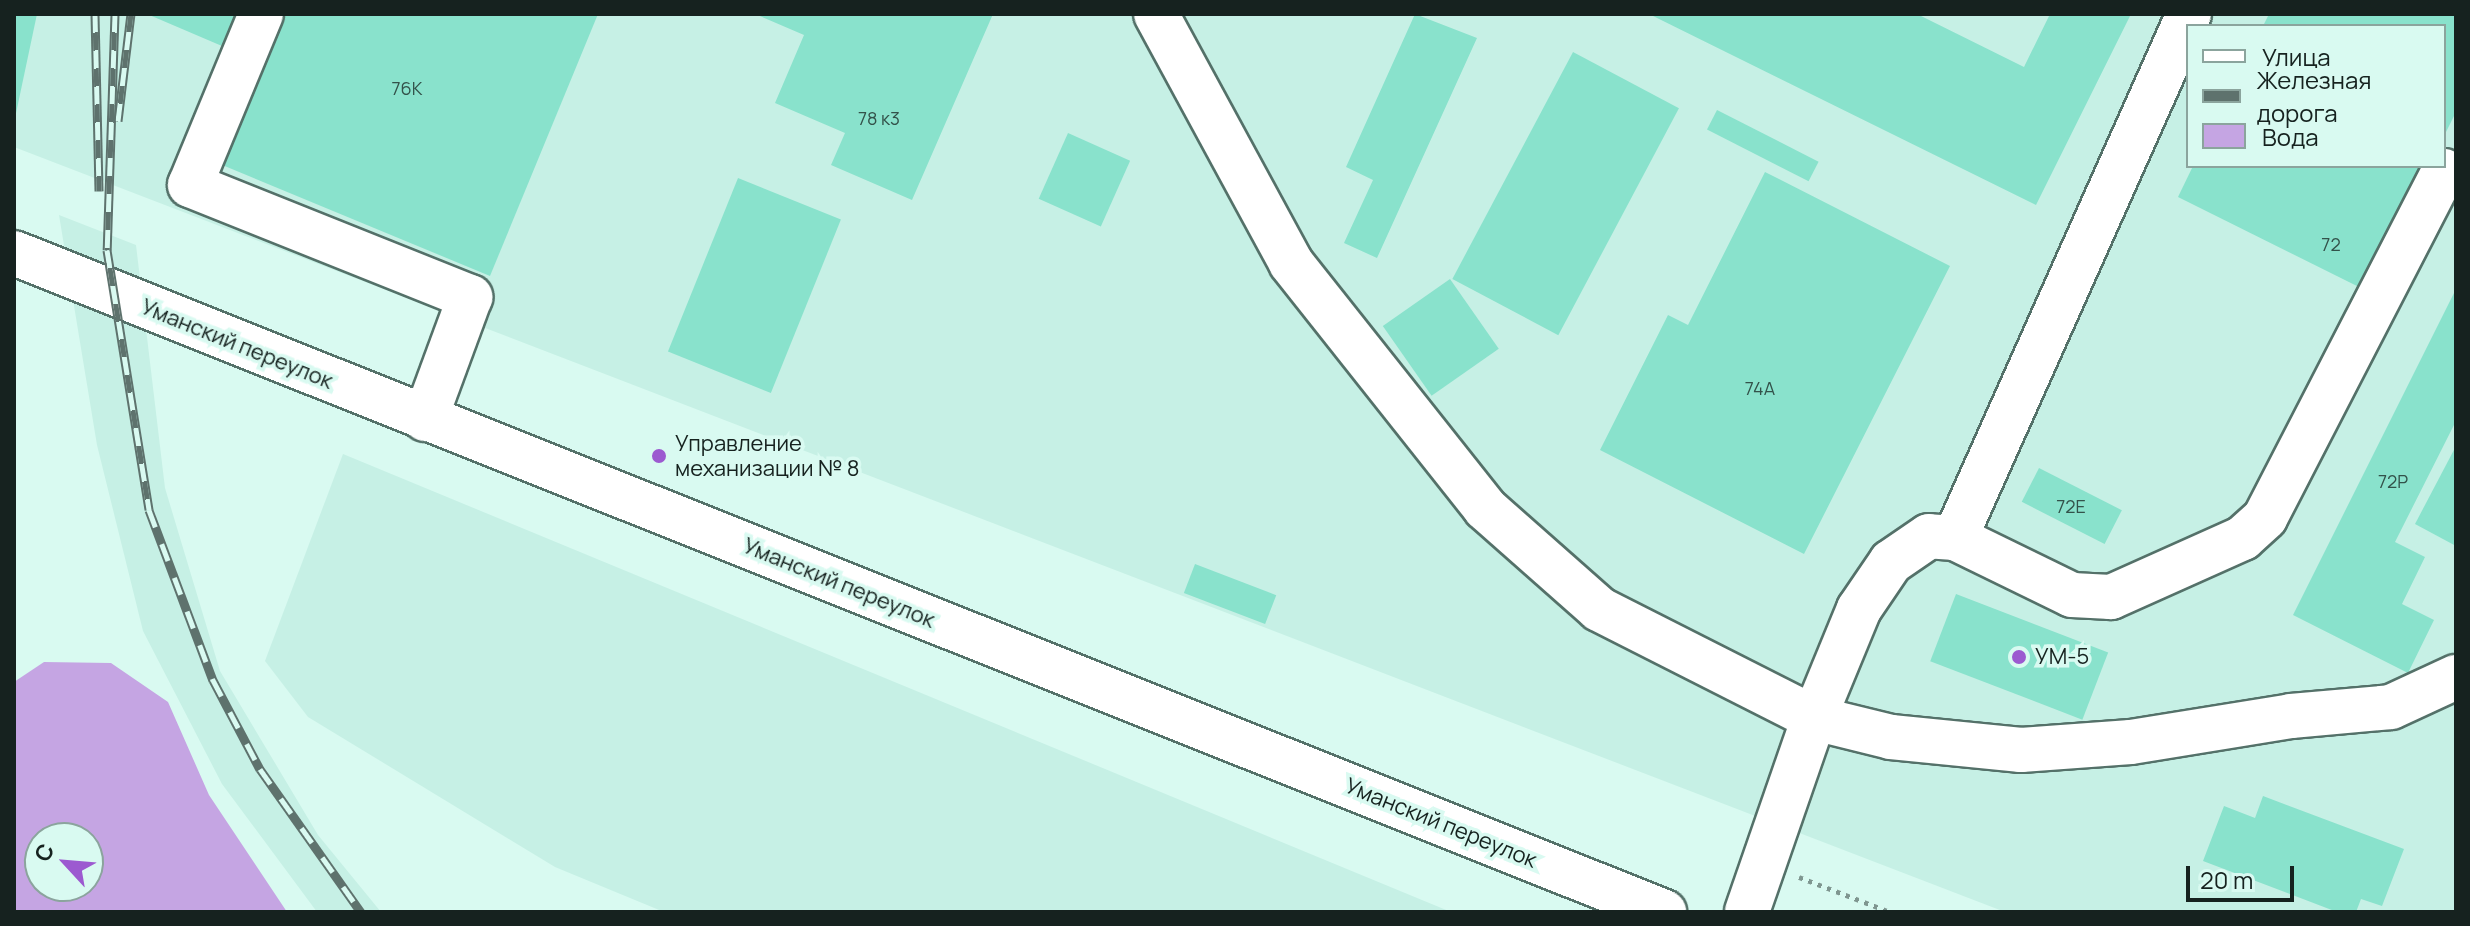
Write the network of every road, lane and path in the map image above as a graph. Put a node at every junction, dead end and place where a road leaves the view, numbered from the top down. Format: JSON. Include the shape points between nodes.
{"nodes":[{"id":1,"x":261,"y":14,"type":"edge"},
{"id":2,"x":1156,"y":14,"type":"edge"},
{"id":3,"x":2189,"y":14,"type":"edge"},
{"id":4,"x":2444,"y":171,"type":"dead end"},
{"id":5,"x":14,"y":253,"type":"edge"},
{"id":6,"x":425,"y":419,"type":"junction"},
{"id":7,"x":1955,"y":538,"type":"junction"},
{"id":8,"x":2456,"y":677,"type":"edge"},
{"id":9,"x":1814,"y":718,"type":"junction"},
{"id":10,"x":1764,"y":864,"type":"junction"},
{"id":11,"x":1664,"y":912,"type":"edge"},
{"id":12,"x":1747,"y":912,"type":"edge"},
{"id":13,"x":1890,"y":912,"type":"edge"}],
"edges":[{"from":1,"to":6,"type":"street","via":[[190,185],[470,297]]},
{"from":2,"to":9,"type":"street","via":[[1291,263],[1485,508],[1599,609]]},
{"from":3,"to":7,"type":"street"},
{"from":4,"to":7,"type":"street","via":[[2265,518],[2243,538],[2111,597],[2072,595]]},
{"from":5,"to":6,"type":"street","name":"Уманский переулок"},
{"from":6,"to":11,"type":"street","name":"Уманский переулок"},
{"from":7,"to":9,"type":"street","via":[[1929,536],[1891,562],[1859,609]]},
{"from":8,"to":9,"type":"street","via":[[2391,707],[2291,716],[2131,742],[2021,750],[1891,737]]},
{"from":9,"to":10,"type":"street"},
{"from":10,"to":12,"type":"street"},
{"from":10,"to":13,"type":"path"}]}
